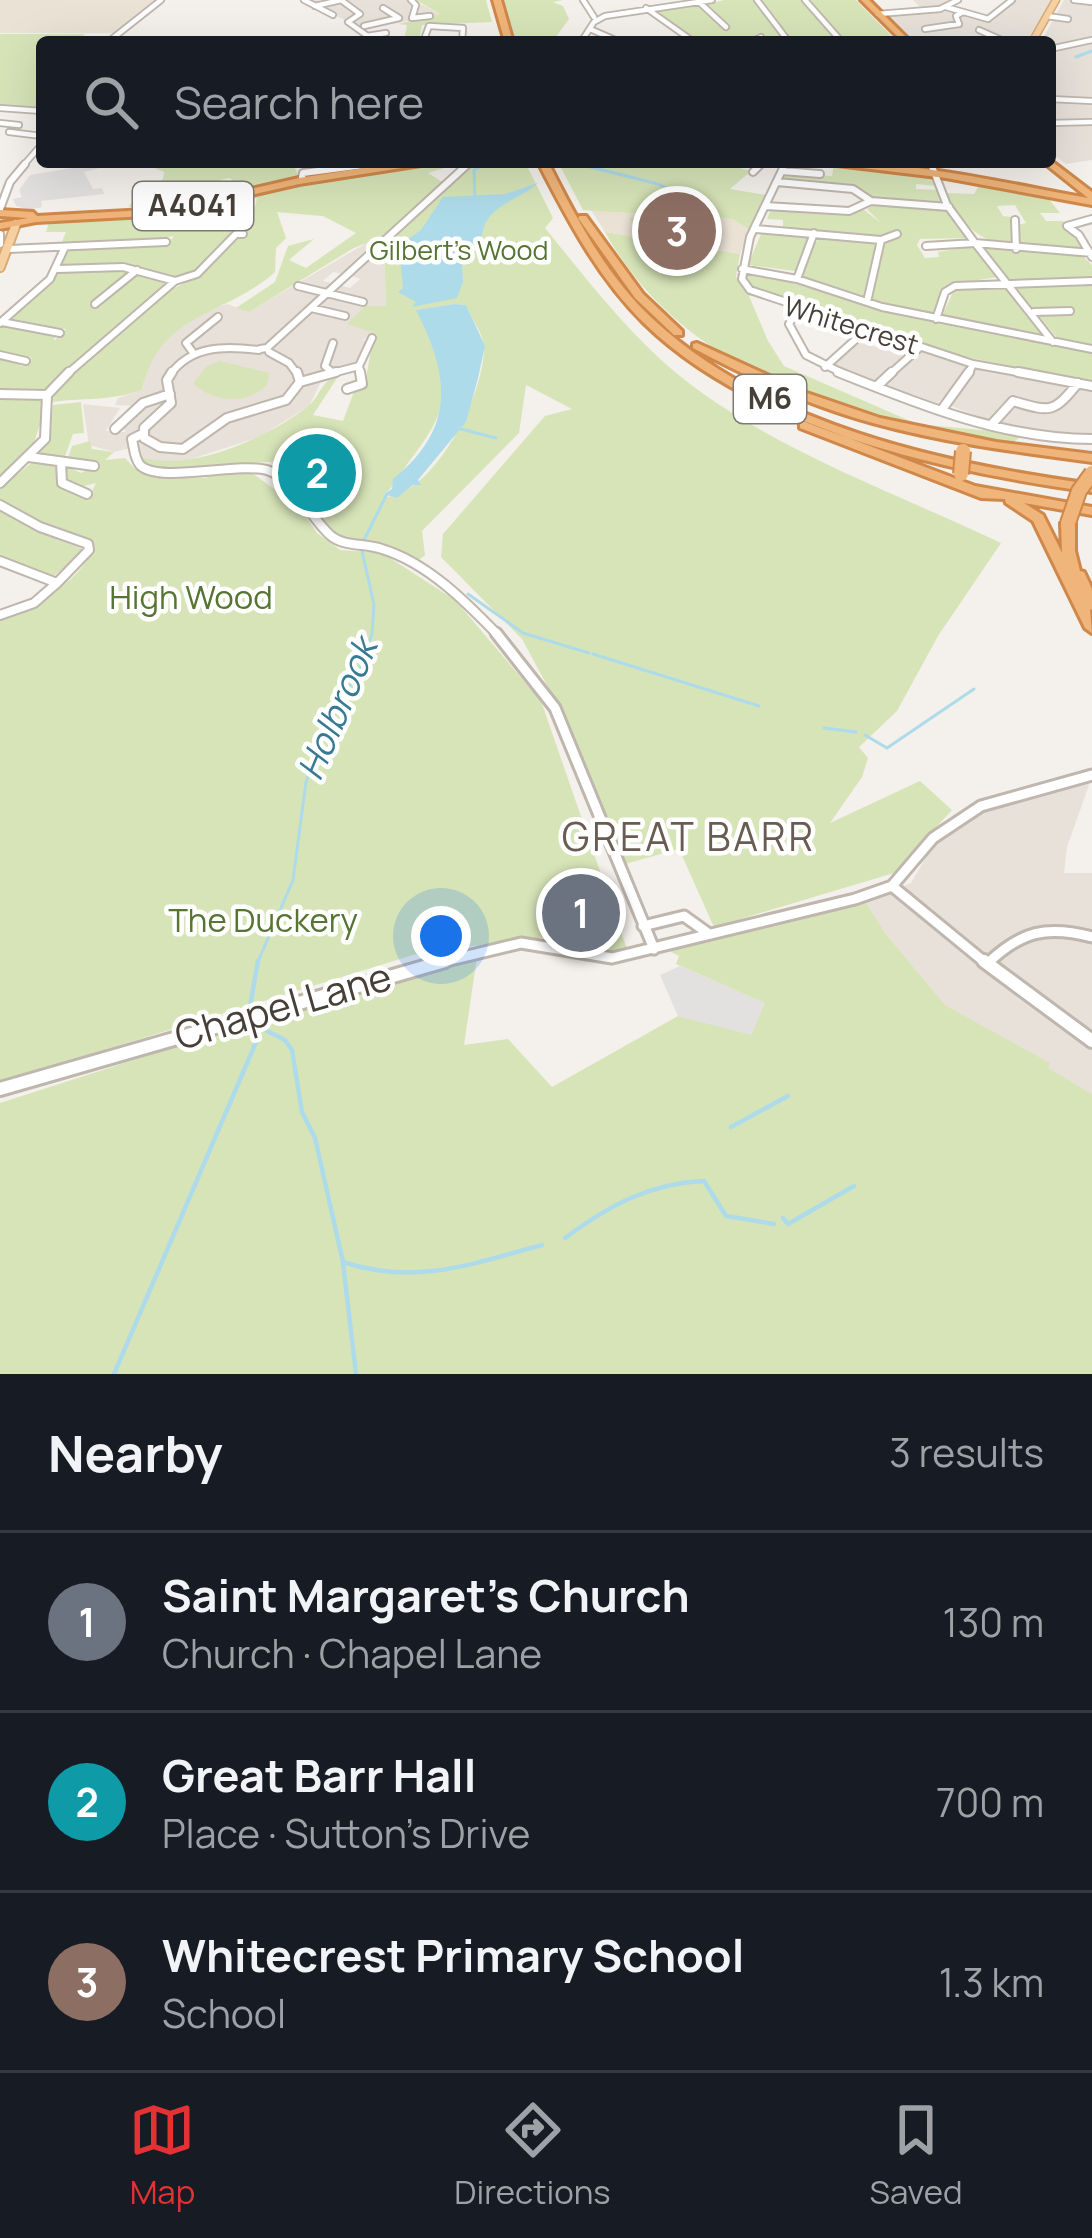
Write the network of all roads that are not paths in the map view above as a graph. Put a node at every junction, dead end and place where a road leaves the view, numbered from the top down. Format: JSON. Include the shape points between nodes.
{"nodes":[{"id":1,"x":161,"y":0,"type":"edge"},
{"id":2,"x":304,"y":0,"type":"edge"},
{"id":3,"x":341,"y":0,"type":"edge"},
{"id":4,"x":411,"y":0,"type":"edge"},
{"id":5,"x":494,"y":0,"type":"edge"},
{"id":6,"x":583,"y":0,"type":"edge"},
{"id":7,"x":757,"y":0,"type":"edge"},
{"id":8,"x":805,"y":0,"type":"edge"},
{"id":9,"x":863,"y":0,"type":"edge"},
{"id":10,"x":909,"y":0,"type":"edge"},
{"id":11,"x":958,"y":0,"type":"edge"},
{"id":12,"x":1012,"y":0,"type":"edge"},
{"id":13,"x":1056,"y":0,"type":"edge"},
{"id":14,"x":1079,"y":0,"type":"edge"},
{"id":15,"x":704,"y":1,"type":"edge"},
{"id":16,"x":1092,"y":2,"type":"edge"},
{"id":17,"x":315,"y":6,"type":"junction"},
{"id":18,"x":386,"y":6,"type":"edge"},
{"id":19,"x":649,"y":6,"type":"edge"},
{"id":20,"x":946,"y":7,"type":"junction"},
{"id":21,"x":1077,"y":9,"type":"dead end"},
{"id":22,"x":920,"y":10,"type":"junction"},
{"id":23,"x":961,"y":13,"type":"junction"},
{"id":24,"x":332,"y":14,"type":"dead end"},
{"id":25,"x":360,"y":14,"type":"junction"},
{"id":26,"x":878,"y":14,"type":"junction"},
{"id":27,"x":410,"y":16,"type":"junction"},
{"id":28,"x":430,"y":16,"type":"dead end"},
{"id":29,"x":1047,"y":16,"type":"junction"},
{"id":30,"x":927,"y":19,"type":"dead end"},
{"id":31,"x":1068,"y":19,"type":"dead end"},
{"id":32,"x":594,"y":22,"type":"edge"},
{"id":33,"x":366,"y":25,"type":"dead end"},
{"id":34,"x":726,"y":27,"type":"dead end"},
{"id":35,"x":936,"y":27,"type":"junction"},
{"id":36,"x":925,"y":29,"type":"dead end"},
{"id":37,"x":979,"y":30,"type":"dead end"},
{"id":38,"x":383,"y":33,"type":"dead end"},
{"id":39,"x":116,"y":36,"type":"edge"},
{"id":40,"x":367,"y":36,"type":"joint"},
{"id":41,"x":426,"y":36,"type":"edge"},
{"id":42,"x":462,"y":36,"type":"edge"},
{"id":43,"x":499,"y":36,"type":"edge"},
{"id":44,"x":507,"y":36,"type":"edge"},
{"id":45,"x":684,"y":36,"type":"edge"},
{"id":46,"x":784,"y":36,"type":"edge"},
{"id":47,"x":837,"y":36,"type":"edge"},
{"id":48,"x":898,"y":36,"type":"edge"},
{"id":49,"x":898,"y":36,"type":"edge"},
{"id":50,"x":992,"y":36,"type":"edge"},
{"id":51,"x":1035,"y":36,"type":"edge"},
{"id":52,"x":1092,"y":40,"type":"edge"},
{"id":53,"x":1056,"y":48,"type":"edge"},
{"id":54,"x":1056,"y":100,"type":"edge"},
{"id":55,"x":1092,"y":103,"type":"edge"},
{"id":56,"x":0,"y":108,"type":"edge"},
{"id":57,"x":14,"y":110,"type":"junction"},
{"id":58,"x":36,"y":112,"type":"edge"},
{"id":59,"x":0,"y":122,"type":"edge"},
{"id":60,"x":1091,"y":122,"type":"edge"},
{"id":61,"x":1056,"y":123,"type":"edge"},
{"id":62,"x":36,"y":138,"type":"edge"},
{"id":63,"x":36,"y":148,"type":"edge"},
{"id":64,"x":1056,"y":164,"type":"edge"},
{"id":65,"x":342,"y":168,"type":"edge"},
{"id":66,"x":363,"y":168,"type":"edge"},
{"id":67,"x":380,"y":168,"type":"edge"},
{"id":68,"x":463,"y":168,"type":"edge"},
{"id":69,"x":546,"y":168,"type":"edge"},
{"id":70,"x":557,"y":168,"type":"edge"},
{"id":71,"x":758,"y":168,"type":"edge"},
{"id":72,"x":784,"y":168,"type":"edge"},
{"id":73,"x":932,"y":168,"type":"edge"},
{"id":74,"x":1064,"y":170,"type":"junction"},
{"id":75,"x":754,"y":172,"type":"dead end"},
{"id":76,"x":782,"y":172,"type":"junction"},
{"id":77,"x":820,"y":174,"type":"dead end"},
{"id":78,"x":302,"y":177,"type":"junction"},
{"id":79,"x":777,"y":182,"type":"junction"},
{"id":80,"x":1049,"y":195,"type":"junction"},
{"id":81,"x":872,"y":201,"type":"junction"},
{"id":82,"x":1091,"y":202,"type":"edge"},
{"id":83,"x":246,"y":203,"type":"dead end"},
{"id":84,"x":766,"y":206,"type":"junction"},
{"id":85,"x":950,"y":207,"type":"junction"},
{"id":86,"x":163,"y":210,"type":"junction"},
{"id":87,"x":117,"y":214,"type":"junction"},
{"id":88,"x":5,"y":217,"type":"edge"},
{"id":89,"x":1017,"y":222,"type":"dead end"},
{"id":90,"x":756,"y":229,"type":"junction"},
{"id":91,"x":814,"y":233,"type":"junction"},
{"id":92,"x":243,"y":234,"type":"dead end"},
{"id":93,"x":897,"y":234,"type":"dead end"},
{"id":94,"x":881,"y":240,"type":"junction"},
{"id":95,"x":164,"y":241,"type":"dead end"},
{"id":96,"x":975,"y":243,"type":"junction"},
{"id":97,"x":5,"y":246,"type":"edge"},
{"id":98,"x":65,"y":247,"type":"junction"},
{"id":99,"x":930,"y":248,"type":"dead end"},
{"id":100,"x":1016,"y":249,"type":"junction"},
{"id":101,"x":1091,"y":255,"type":"edge"},
{"id":102,"x":2,"y":263,"type":"edge"},
{"id":103,"x":58,"y":269,"type":"junction"},
{"id":104,"x":742,"y":269,"type":"junction"},
{"id":105,"x":137,"y":270,"type":"junction"},
{"id":106,"x":796,"y":279,"type":"junction"},
{"id":107,"x":176,"y":281,"type":"junction"},
{"id":108,"x":1092,"y":281,"type":"edge"},
{"id":109,"x":1004,"y":282,"type":"junction"},
{"id":110,"x":298,"y":286,"type":"dead end"},
{"id":111,"x":327,"y":293,"type":"junction"},
{"id":112,"x":363,"y":302,"type":"dead end"},
{"id":113,"x":867,"y":302,"type":"junction"},
{"id":114,"x":95,"y":304,"type":"dead end"},
{"id":115,"x":311,"y":308,"type":"junction"},
{"id":116,"x":798,"y":310,"type":"junction"},
{"id":117,"x":1070,"y":311,"type":"dead end"},
{"id":118,"x":1033,"y":312,"type":"junction"},
{"id":119,"x":345,"y":316,"type":"dead end"},
{"id":120,"x":936,"y":319,"type":"junction"},
{"id":121,"x":218,"y":320,"type":"dead end"},
{"id":122,"x":1,"y":322,"type":"edge"},
{"id":123,"x":865,"y":331,"type":"junction"},
{"id":124,"x":60,"y":333,"type":"dead end"},
{"id":125,"x":368,"y":340,"type":"dead end"},
{"id":126,"x":679,"y":341,"type":"junction"},
{"id":127,"x":1053,"y":342,"type":"junction"},
{"id":128,"x":330,"y":346,"type":"dead end"},
{"id":129,"x":919,"y":348,"type":"junction"},
{"id":130,"x":1092,"y":349,"type":"edge"},
{"id":131,"x":265,"y":350,"type":"junction"},
{"id":132,"x":194,"y":354,"type":"junction"},
{"id":133,"x":0,"y":355,"type":"edge"},
{"id":134,"x":26,"y":361,"type":"dead end"},
{"id":135,"x":974,"y":364,"type":"junction"},
{"id":136,"x":358,"y":366,"type":"junction"},
{"id":137,"x":825,"y":367,"type":"junction"},
{"id":138,"x":333,"y":374,"type":"junction"},
{"id":139,"x":300,"y":382,"type":"junction"},
{"id":140,"x":1078,"y":382,"type":"junction"},
{"id":141,"x":1092,"y":386,"type":"edge"},
{"id":142,"x":876,"y":387,"type":"junction"},
{"id":143,"x":349,"y":393,"type":"dead end"},
{"id":144,"x":0,"y":394,"type":"edge"},
{"id":145,"x":170,"y":394,"type":"junction"},
{"id":146,"x":47,"y":395,"type":"junction"},
{"id":147,"x":943,"y":408,"type":"junction"},
{"id":148,"x":992,"y":424,"type":"junction"},
{"id":149,"x":116,"y":430,"type":"dead end"},
{"id":150,"x":142,"y":434,"type":"junction"},
{"id":151,"x":1092,"y":439,"type":"edge"},
{"id":152,"x":991,"y":444,"type":"junction"},
{"id":153,"x":1019,"y":449,"type":"junction"},
{"id":154,"x":1092,"y":456,"type":"edge"},
{"id":155,"x":29,"y":457,"type":"junction"},
{"id":156,"x":62,"y":462,"type":"junction"},
{"id":157,"x":962,"y":465,"type":"junction"},
{"id":158,"x":86,"y":468,"type":"dead end"},
{"id":159,"x":1092,"y":479,"type":"edge"},
{"id":160,"x":1,"y":480,"type":"edge"},
{"id":161,"x":83,"y":491,"type":"dead end"},
{"id":162,"x":986,"y":495,"type":"junction"},
{"id":163,"x":1092,"y":498,"type":"edge"},
{"id":164,"x":1011,"y":500,"type":"junction"},
{"id":165,"x":0,"y":505,"type":"edge"},
{"id":166,"x":1092,"y":511,"type":"edge"},
{"id":167,"x":1071,"y":524,"type":"junction"},
{"id":168,"x":0,"y":561,"type":"edge"},
{"id":169,"x":57,"y":583,"type":"junction"},
{"id":170,"x":1092,"y":605,"type":"edge"},
{"id":171,"x":0,"y":616,"type":"edge"},
{"id":172,"x":1092,"y":616,"type":"edge"},
{"id":173,"x":1092,"y":628,"type":"edge"},
{"id":174,"x":1092,"y":775,"type":"edge"},
{"id":175,"x":895,"y":883,"type":"junction"},
{"id":176,"x":643,"y":926,"type":"junction"},
{"id":177,"x":709,"y":934,"type":"junction"},
{"id":178,"x":1092,"y":937,"type":"edge"},
{"id":179,"x":654,"y":949,"type":"junction"},
{"id":180,"x":987,"y":964,"type":"junction"},
{"id":181,"x":1092,"y":1041,"type":"edge"},
{"id":182,"x":0,"y":1089,"type":"edge"}],
"edges":[{"from":1,"to":39,"type":"street"},
{"from":2,"to":17,"type":"street"},
{"from":3,"to":17,"type":"street"},
{"from":3,"to":25,"type":"street"},
{"from":4,"to":27,"type":"street"},
{"from":5,"to":43,"type":"highway"},
{"from":5,"to":44,"type":"highway"},
{"from":6,"to":32,"type":"street"},
{"from":7,"to":46,"type":"street"},
{"from":8,"to":47,"type":"street"},
{"from":9,"to":26,"type":"highway"},
{"from":9,"to":48,"type":"highway"},
{"from":10,"to":22,"type":"street"},
{"from":11,"to":20,"type":"street"},
{"from":12,"to":23,"type":"street","via":[[989,20]]},
{"from":13,"to":29,"type":"main road"},
{"from":14,"to":16,"type":"street"},
{"from":14,"to":21,"type":"street"},
{"from":15,"to":19,"type":"street"},
{"from":15,"to":34,"type":"street"},
{"from":17,"to":24,"type":"street"},
{"from":18,"to":25,"type":"street"},
{"from":18,"to":27,"type":"street"},
{"from":18,"to":33,"type":"street","via":[[399,18]]},
{"from":19,"to":32,"type":"street"},
{"from":19,"to":45,"type":"street"},
{"from":20,"to":22,"type":"street"},
{"from":20,"to":23,"type":"street"},
{"from":22,"to":26,"type":"street"},
{"from":23,"to":35,"type":"street","via":[[959,23]]},
{"from":25,"to":40,"type":"street","via":[[347,22]]},
{"from":26,"to":49,"type":"highway"},
{"from":27,"to":28,"type":"street"},
{"from":29,"to":31,"type":"street"},
{"from":29,"to":51,"type":"main road"},
{"from":30,"to":35,"type":"street"},
{"from":35,"to":36,"type":"street"},
{"from":37,"to":50,"type":"street"},
{"from":38,"to":40,"type":"street"},
{"from":41,"to":42,"type":"street","via":[[428,26],[463,28]]},
{"from":52,"to":53,"type":"street"},
{"from":54,"to":55,"type":"street"},
{"from":55,"to":60,"type":"street"},
{"from":56,"to":57,"type":"street"},
{"from":57,"to":58,"type":"street"},
{"from":57,"to":59,"type":"street"},
{"from":59,"to":62,"type":"street"},
{"from":60,"to":61,"type":"street"},
{"from":63,"to":88,"type":"street","via":[[11,180]]},
{"from":64,"to":74,"type":"highway"},
{"from":65,"to":78,"type":"street"},
{"from":66,"to":78,"type":"highway","number":"A4041"},
{"from":67,"to":86,"type":"highway","number":"A4041"},
{"from":68,"to":111,"type":"street"},
{"from":69,"to":126,"type":"highway","number":"M6","via":[[604,272]]},
{"from":70,"to":126,"type":"highway","number":"M6","via":[[620,272]]},
{"from":71,"to":75,"type":"street"},
{"from":72,"to":76,"type":"street"},
{"from":73,"to":80,"type":"highway"},
{"from":73,"to":85,"type":"street"},
{"from":74,"to":82,"type":"highway"},
{"from":74,"to":82,"type":"highway","via":[[1079,177]]},
{"from":76,"to":77,"type":"street"},
{"from":76,"to":79,"type":"street"},
{"from":78,"to":86,"type":"highway","number":"A4041"},
{"from":79,"to":81,"type":"street","via":[[853,189]]},
{"from":79,"to":84,"type":"street"},
{"from":80,"to":82,"type":"highway"},
{"from":80,"to":82,"type":"highway"},
{"from":81,"to":84,"type":"street","via":[[849,212]]},
{"from":81,"to":85,"type":"street"},
{"from":82,"to":101,"type":"street","via":[[1068,228]]},
{"from":83,"to":86,"type":"street","via":[[166,218]]},
{"from":84,"to":90,"type":"street"},
{"from":85,"to":96,"type":"street"},
{"from":86,"to":87,"type":"highway","number":"A4041"},
{"from":87,"to":88,"type":"highway","number":"A4041"},
{"from":87,"to":88,"type":"highway","number":"A4041"},
{"from":88,"to":97,"type":"main road"},
{"from":89,"to":100,"type":"street"},
{"from":90,"to":91,"type":"street"},
{"from":90,"to":104,"type":"street"},
{"from":91,"to":94,"type":"street"},
{"from":91,"to":106,"type":"street"},
{"from":92,"to":107,"type":"street"},
{"from":93,"to":94,"type":"street"},
{"from":94,"to":113,"type":"street"},
{"from":95,"to":98,"type":"street"},
{"from":96,"to":99,"type":"street"},
{"from":96,"to":100,"type":"street"},
{"from":96,"to":109,"type":"street"},
{"from":97,"to":98,"type":"street"},
{"from":97,"to":102,"type":"main road"},
{"from":98,"to":103,"type":"street"},
{"from":100,"to":101,"type":"street"},
{"from":103,"to":105,"type":"street"},
{"from":103,"to":122,"type":"street"},
{"from":104,"to":106,"type":"street"},
{"from":104,"to":116,"type":"street","name":"Whitecrest","via":[[758,296]]},
{"from":105,"to":107,"type":"street"},
{"from":105,"to":114,"type":"street"},
{"from":106,"to":113,"type":"street"},
{"from":107,"to":146,"type":"street"},
{"from":108,"to":109,"type":"street"},
{"from":109,"to":118,"type":"street"},
{"from":109,"to":120,"type":"street","via":[[949,288]]},
{"from":110,"to":111,"type":"street"},
{"from":111,"to":112,"type":"street"},
{"from":111,"to":115,"type":"street"},
{"from":113,"to":120,"type":"street"},
{"from":115,"to":119,"type":"street"},
{"from":115,"to":131,"type":"street"},
{"from":116,"to":123,"type":"street","name":"Whitecrest"},
{"from":116,"to":137,"type":"street","via":[[789,324],[793,338]]},
{"from":117,"to":118,"type":"street"},
{"from":118,"to":127,"type":"street"},
{"from":120,"to":127,"type":"street"},
{"from":121,"to":132,"type":"street","via":[[186,344]]},
{"from":122,"to":124,"type":"street"},
{"from":123,"to":129,"type":"street","name":"Whitecrest"},
{"from":123,"to":137,"type":"street"},
{"from":125,"to":136,"type":"street"},
{"from":126,"to":152,"type":"highway","number":"M6","via":[[796,395],[925,434]]},
{"from":126,"to":159,"type":"highway","number":"M6","via":[[856,428],[975,461]]},
{"from":126,"to":162,"type":"highway","number":"M6","via":[[707,370],[799,423]]},
{"from":127,"to":130,"type":"street"},
{"from":128,"to":138,"type":"street","via":[[325,366]]},
{"from":129,"to":135,"type":"street","name":"Whitecrest"},
{"from":129,"to":142,"type":"street"},
{"from":131,"to":132,"type":"street"},
{"from":131,"to":139,"type":"street","via":[[290,363]]},
{"from":132,"to":145,"type":"street","via":[[170,371]]},
{"from":133,"to":134,"type":"street"},
{"from":135,"to":140,"type":"street","name":"Whitecrest"},
{"from":135,"to":147,"type":"street"},
{"from":136,"to":138,"type":"street"},
{"from":136,"to":143,"type":"street","via":[[363,381]]},
{"from":137,"to":142,"type":"street"},
{"from":138,"to":139,"type":"street"},
{"from":139,"to":150,"type":"street","via":[[279,405],[226,419],[190,447],[165,447]]},
{"from":140,"to":141,"type":"street","name":"Whitecrest"},
{"from":140,"to":148,"type":"street","via":[[1059,407],[1013,401]]},
{"from":142,"to":147,"type":"street"},
{"from":144,"to":146,"type":"street"},
{"from":145,"to":149,"type":"street","via":[[148,400]]},
{"from":145,"to":150,"type":"street"},
{"from":146,"to":155,"type":"street","via":[[47,434]]},
{"from":147,"to":148,"type":"street"},
{"from":148,"to":151,"type":"street"},
{"from":150,"to":176,"type":"street","via":[[132,448],[146,470],[263,469],[278,475],[334,540],[386,549],[457,593],[555,708]]},
{"from":152,"to":153,"type":"highway"},
{"from":152,"to":157,"type":"highway"},
{"from":153,"to":154,"type":"highway"},
{"from":153,"to":159,"type":"highway"},
{"from":155,"to":156,"type":"street"},
{"from":155,"to":160,"type":"street"},
{"from":156,"to":158,"type":"street"},
{"from":156,"to":161,"type":"street","via":[[62,483]]},
{"from":157,"to":162,"type":"highway"},
{"from":157,"to":163,"type":"highway","via":[[985,487]]},
{"from":159,"to":167,"type":"highway","bridge":true},
{"from":162,"to":164,"type":"highway"},
{"from":164,"to":166,"type":"highway"},
{"from":164,"to":173,"type":"highway","via":[[1038,518]]},
{"from":165,"to":169,"type":"street","via":[[88,544]]},
{"from":167,"to":170,"type":"highway"},
{"from":167,"to":172,"type":"highway","via":[[1072,569]]},
{"from":168,"to":169,"type":"street"},
{"from":169,"to":171,"type":"street"},
{"from":174,"to":175,"type":"street","via":[[980,806],[955,820]]},
{"from":175,"to":177,"type":"street","name":"Chapel Lane"},
{"from":175,"to":180,"type":"street"},
{"from":176,"to":177,"type":"street","name":"Chapel Lane","via":[[684,916]]},
{"from":176,"to":179,"type":"street"},
{"from":177,"to":179,"type":"street","name":"Chapel Lane"},
{"from":178,"to":180,"type":"street","via":[[1022,931]]},
{"from":179,"to":182,"type":"street","name":"Chapel Lane","via":[[612,958],[521,943]]},
{"from":180,"to":181,"type":"street"}]}
